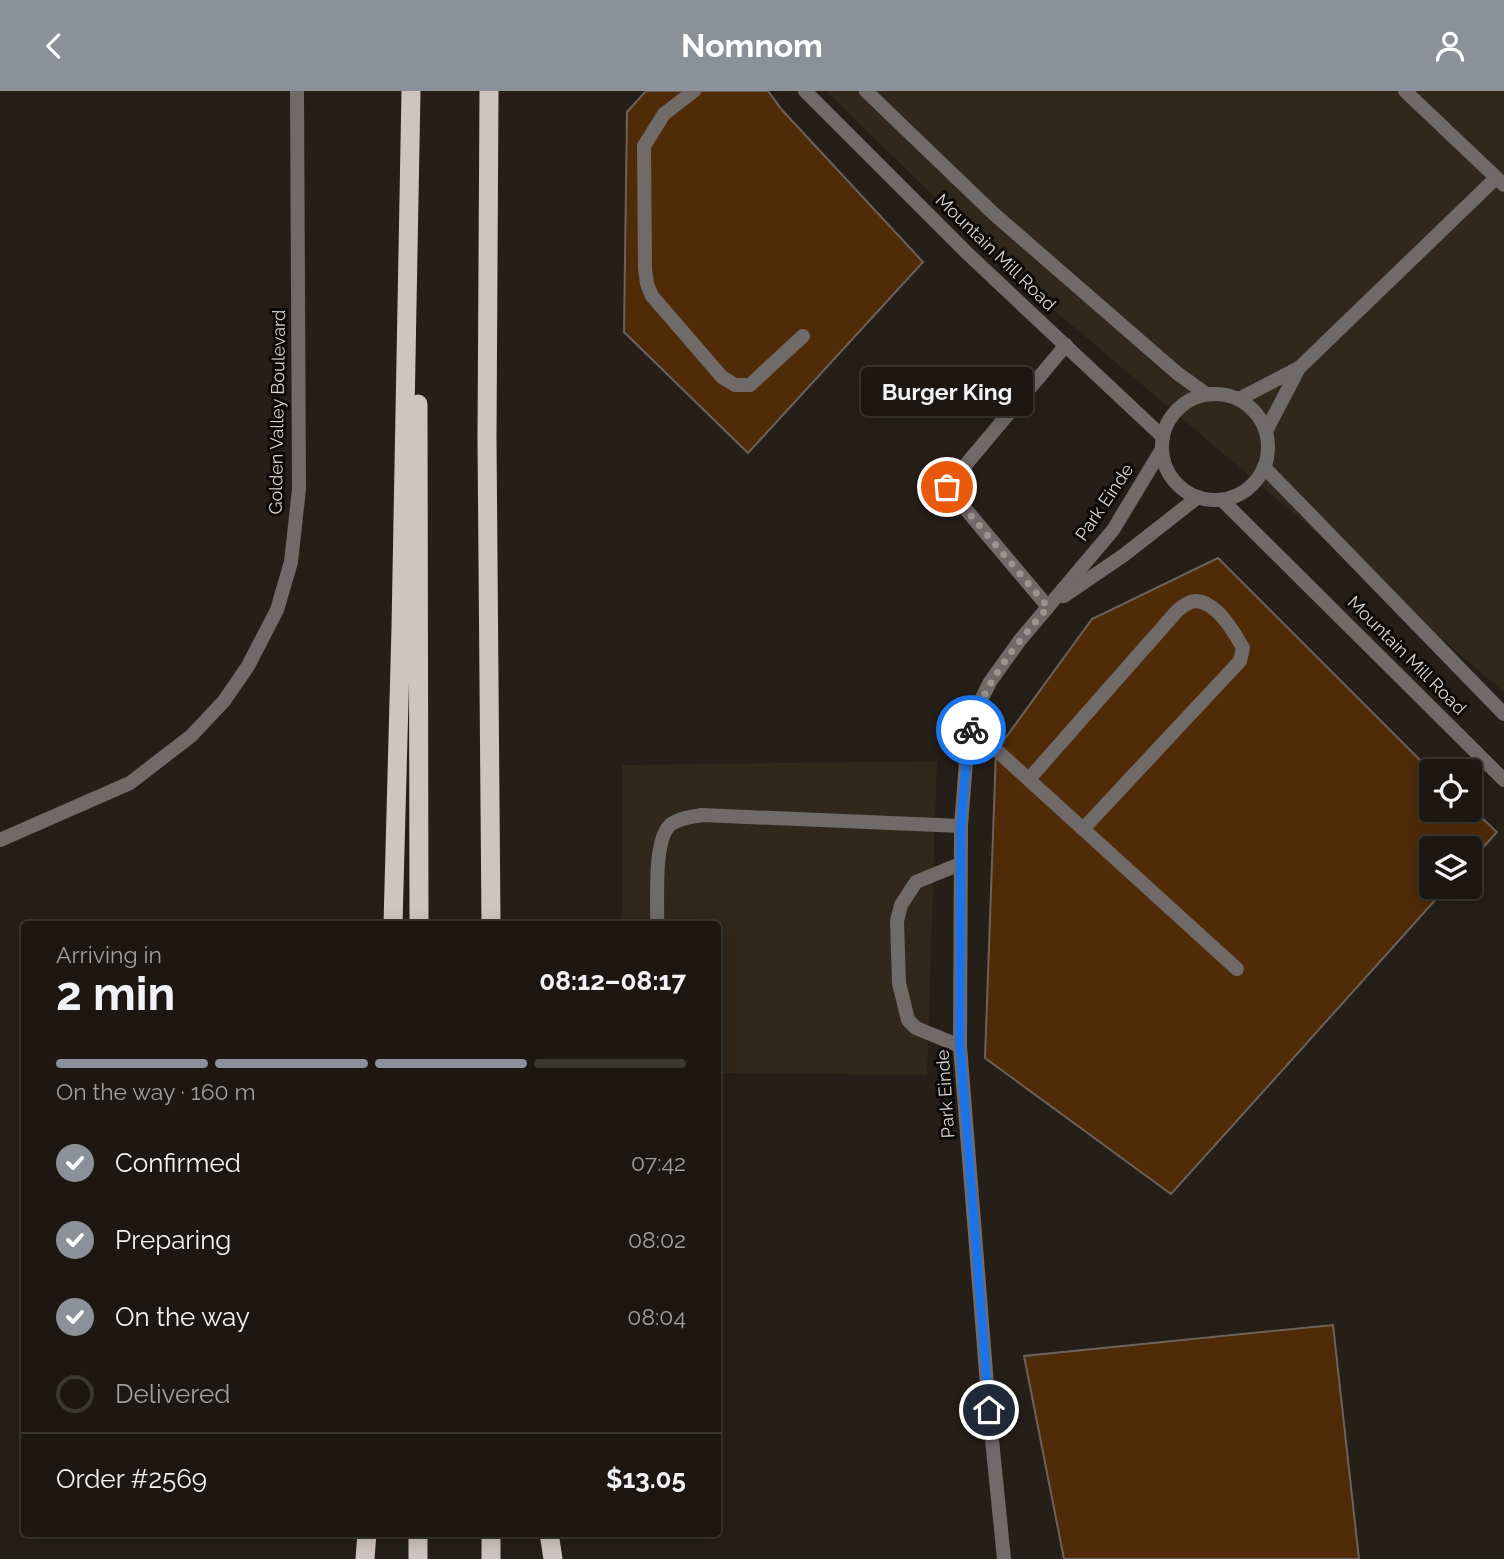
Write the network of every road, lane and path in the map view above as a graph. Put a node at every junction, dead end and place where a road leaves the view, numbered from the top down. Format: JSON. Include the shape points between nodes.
{"nodes":[{"id":1,"x":297,"y":91,"type":"edge"},
{"id":2,"x":411,"y":91,"type":"edge"},
{"id":3,"x":417,"y":91,"type":"edge"},
{"id":4,"x":489,"y":91,"type":"edge"},
{"id":5,"x":694,"y":91,"type":"edge"},
{"id":6,"x":805,"y":91,"type":"edge"},
{"id":7,"x":866,"y":91,"type":"edge"},
{"id":8,"x":1405,"y":91,"type":"edge"},
{"id":9,"x":1500,"y":182,"type":"edge"},
{"id":10,"x":803,"y":336,"type":"dead end"},
{"id":11,"x":1066,"y":345,"type":"junction"},
{"id":12,"x":1299,"y":368,"type":"junction"},
{"id":13,"x":1206,"y":394,"type":"junction"},
{"id":14,"x":1239,"y":399,"type":"junction"},
{"id":15,"x":1266,"y":431,"type":"junction"},
{"id":16,"x":1162,"y":443,"type":"junction"},
{"id":17,"x":1264,"y":467,"type":"junction"},
{"id":18,"x":1198,"y":497,"type":"junction"},
{"id":19,"x":1222,"y":500,"type":"junction"},
{"id":20,"x":1048,"y":607,"type":"junction"},
{"id":21,"x":1504,"y":714,"type":"edge"},
{"id":22,"x":972,"y":728,"type":"junction"},
{"id":23,"x":1029,"y":779,"type":"junction"},
{"id":24,"x":1504,"y":780,"type":"edge"},
{"id":25,"x":491,"y":784,"type":"junction"},
{"id":26,"x":961,"y":826,"type":"junction"},
{"id":27,"x":1083,"y":829,"type":"junction"},
{"id":28,"x":0,"y":840,"type":"edge"},
{"id":29,"x":960,"y":864,"type":"junction"},
{"id":30,"x":393,"y":921,"type":"edge"},
{"id":31,"x":419,"y":921,"type":"edge"},
{"id":32,"x":491,"y":921,"type":"edge"},
{"id":33,"x":502,"y":921,"type":"edge"},
{"id":34,"x":657,"y":921,"type":"edge"},
{"id":35,"x":1237,"y":969,"type":"dead end"},
{"id":36,"x":960,"y":1045,"type":"junction"},
{"id":37,"x":367,"y":1537,"type":"edge"},
{"id":38,"x":418,"y":1537,"type":"edge"},
{"id":39,"x":491,"y":1537,"type":"edge"},
{"id":40,"x":550,"y":1537,"type":"edge"},
{"id":41,"x":365,"y":1559,"type":"edge"},
{"id":42,"x":418,"y":1559,"type":"edge"},
{"id":43,"x":491,"y":1559,"type":"edge"},
{"id":44,"x":553,"y":1559,"type":"edge"},
{"id":45,"x":1004,"y":1559,"type":"edge"}],
"edges":[{"from":1,"to":28,"type":"street","name":"Golden Valley Boulevard","via":[[299,489],[290,562],[276,610],[248,666],[191,736],[130,783]]},
{"from":2,"to":30,"type":"highway"},
{"from":3,"to":31,"type":"highway"},
{"from":4,"to":25,"type":"highway"},
{"from":5,"to":10,"type":"street","via":[[664,114],[644,146],[645,268],[652,296],[722,377],[735,385],[750,385]]},
{"from":6,"to":11,"type":"street","name":"Mountain Mill Road"},
{"from":7,"to":13,"type":"street","name":"Mountain Mill Road","via":[[994,214]]},
{"from":8,"to":9,"type":"street"},
{"from":9,"to":12,"type":"street"},
{"from":11,"to":16,"type":"street","name":"Mountain Mill Road"},
{"from":11,"to":20,"type":"street","via":[[947,487]]},
{"from":12,"to":14,"type":"street"},
{"from":12,"to":15,"type":"street"},
{"from":13,"to":14,"type":"street"},
{"from":13,"to":16,"type":"street","via":[[1178,409],[1168,422]]},
{"from":14,"to":15,"type":"street","via":[[1260,418]]},
{"from":15,"to":17,"type":"street"},
{"from":16,"to":18,"type":"street","via":[[1172,479]]},
{"from":16,"to":20,"type":"street","name":"Park Einde","via":[[1113,530]]},
{"from":17,"to":19,"type":"street","via":[[1247,490]]},
{"from":17,"to":21,"type":"street","name":"Mountain Mill Road"},
{"from":18,"to":19,"type":"street"},
{"from":18,"to":20,"type":"street","name":"Park Einde"},
{"from":19,"to":24,"type":"street","name":"Mountain Mill Road"},
{"from":20,"to":22,"type":"street","name":"Park Einde","via":[[990,682]]},
{"from":22,"to":23,"type":"street"},
{"from":22,"to":26,"type":"street","name":"Park Einde"},
{"from":23,"to":27,"type":"street"},
{"from":23,"to":27,"type":"street","via":[[1177,611],[1196,601],[1218,613],[1243,647],[1240,661]]},
{"from":25,"to":32,"type":"highway"},
{"from":25,"to":33,"type":"highway"},
{"from":26,"to":29,"type":"street","name":"Park Einde"},
{"from":26,"to":34,"type":"street","via":[[702,815],[679,820],[668,827],[659,846]]},
{"from":27,"to":35,"type":"street"},
{"from":29,"to":36,"type":"street","name":"Park Einde"},
{"from":29,"to":36,"type":"street","via":[[916,882],[897,921],[899,983],[908,1020],[916,1028]]},
{"from":36,"to":45,"type":"street","name":"Park Einde"},
{"from":37,"to":41,"type":"highway"},
{"from":38,"to":42,"type":"highway"},
{"from":39,"to":43,"type":"highway"},
{"from":40,"to":44,"type":"highway"}]}
